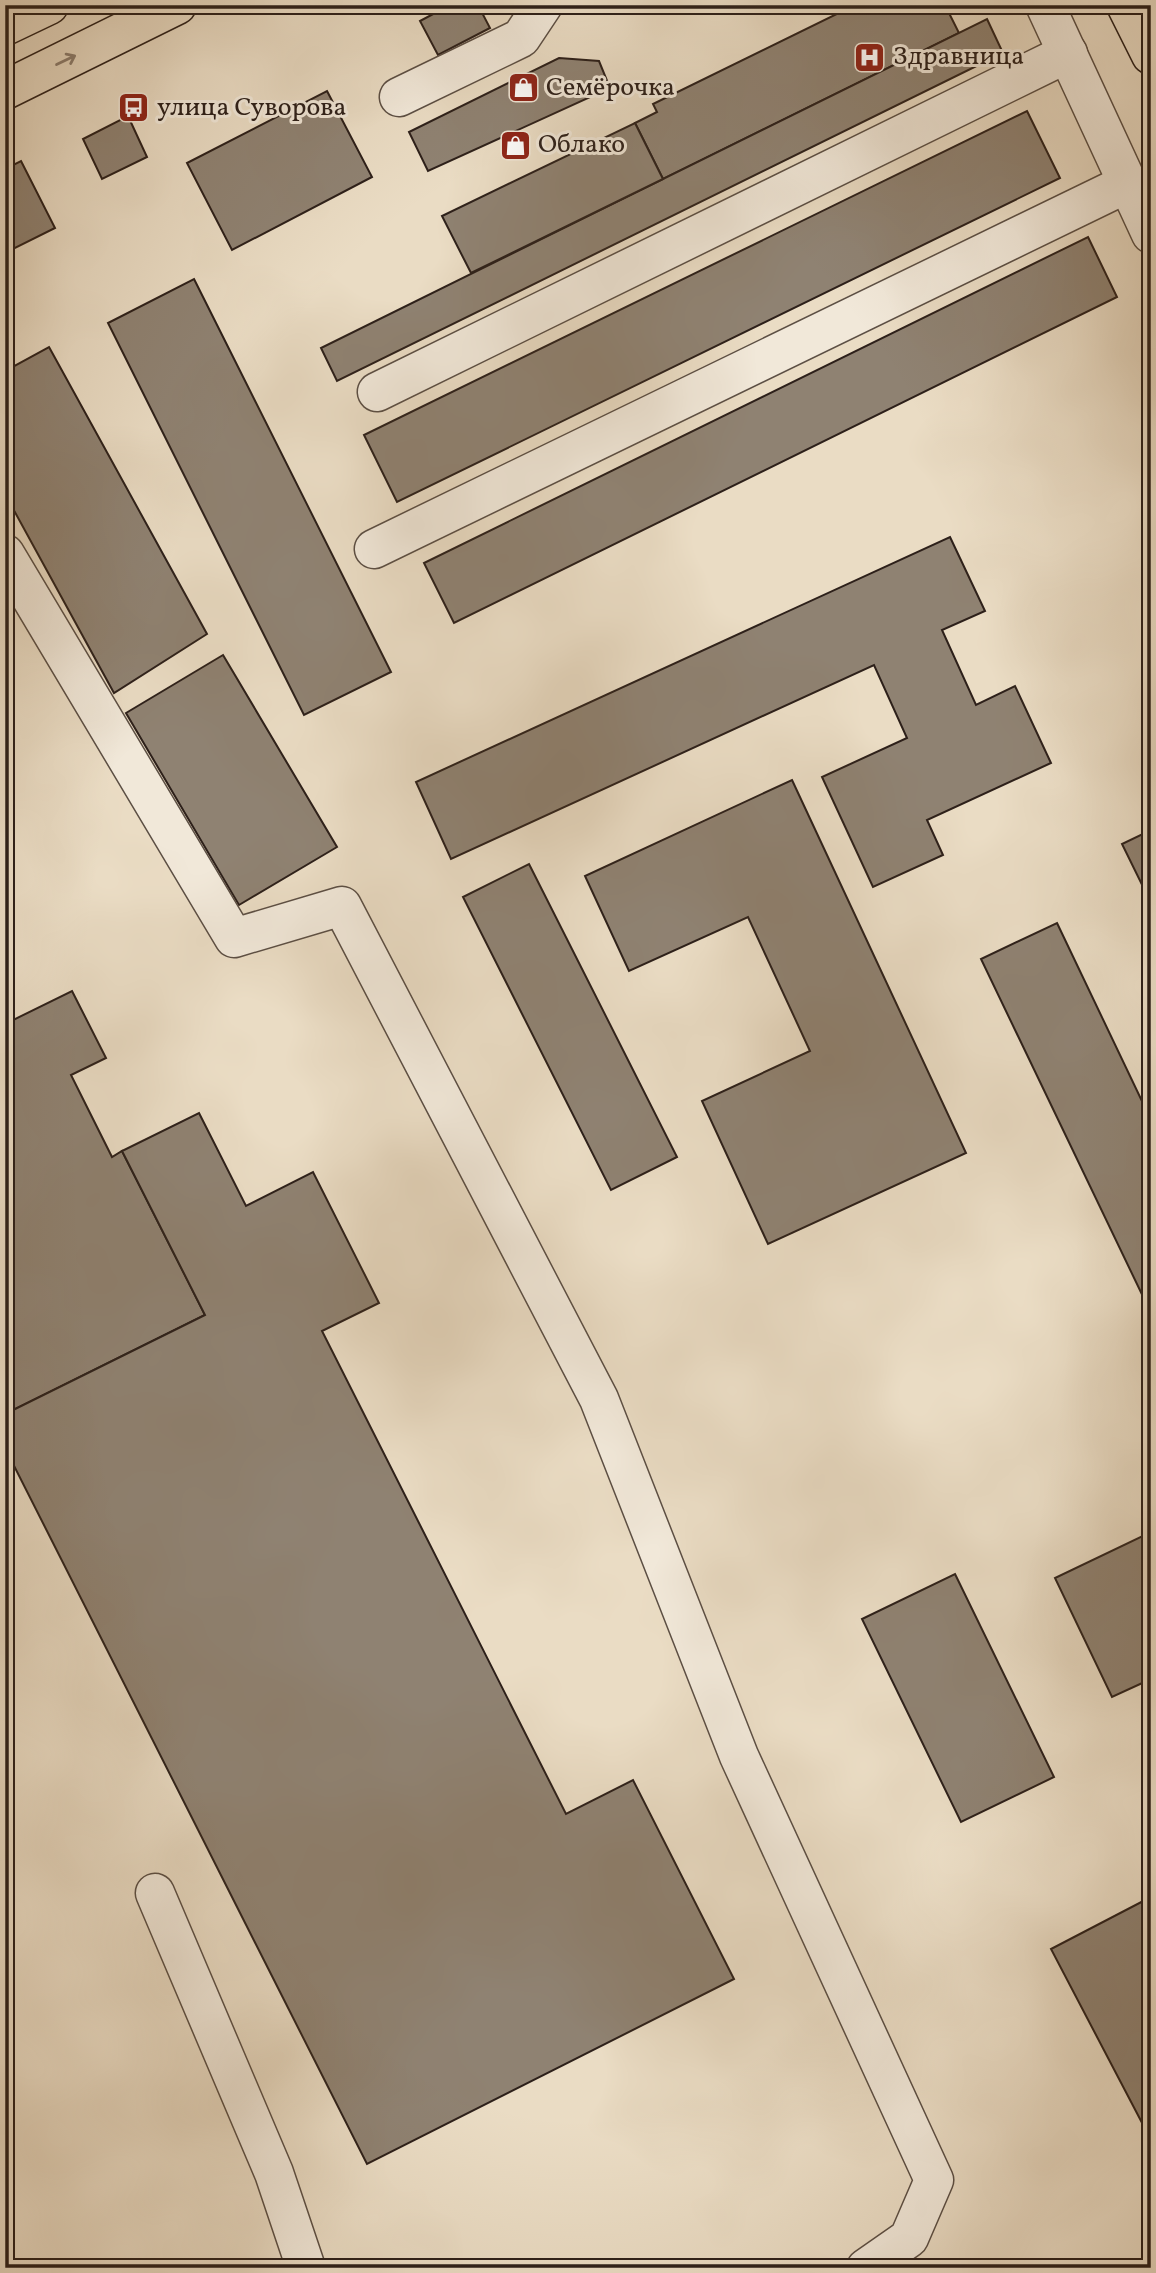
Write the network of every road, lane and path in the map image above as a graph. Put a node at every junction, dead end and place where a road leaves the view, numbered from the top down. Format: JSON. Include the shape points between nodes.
{"nodes":[{"id":1,"x":49,"y":5,"type":"edge"},
{"id":2,"x":177,"y":5,"type":"edge"},
{"id":3,"x":543,"y":5,"type":"edge"},
{"id":4,"x":1045,"y":5,"type":"edge"},
{"id":5,"x":1126,"y":5,"type":"edge"},
{"id":6,"x":5,"y":26,"type":"edge"},
{"id":7,"x":1068,"y":53,"type":"junction"},
{"id":8,"x":1151,"y":55,"type":"edge"},
{"id":9,"x":5,"y":90,"type":"edge"},
{"id":10,"x":399,"y":97,"type":"dead end"},
{"id":11,"x":1128,"y":183,"type":"junction"},
{"id":12,"x":1151,"y":234,"type":"edge"},
{"id":13,"x":377,"y":392,"type":"dead end"},
{"id":14,"x":374,"y":549,"type":"dead end"},
{"id":15,"x":5,"y":555,"type":"edge"},
{"id":16,"x":155,"y":1893,"type":"dead end"},
{"id":17,"x":306,"y":2268,"type":"edge"},
{"id":18,"x":866,"y":2268,"type":"edge"}],
"edges":[{"from":1,"to":6,"type":"main road"},
{"from":9,"to":2,"type":"main road","one_way":true},
{"from":3,"to":10,"type":"lane","via":[[521,37]]},
{"from":4,"to":7,"type":"lane"},
{"from":5,"to":8,"type":"main road"},
{"from":7,"to":11,"type":"lane"},
{"from":7,"to":13,"type":"lane"},
{"from":11,"to":12,"type":"lane"},
{"from":11,"to":14,"type":"lane"},
{"from":15,"to":18,"type":"lane","via":[[234,938],[342,906],[598,1399],[739,1756],[934,2180],[909,2238]]},
{"from":16,"to":17,"type":"lane","via":[[274,2173]]}]}
